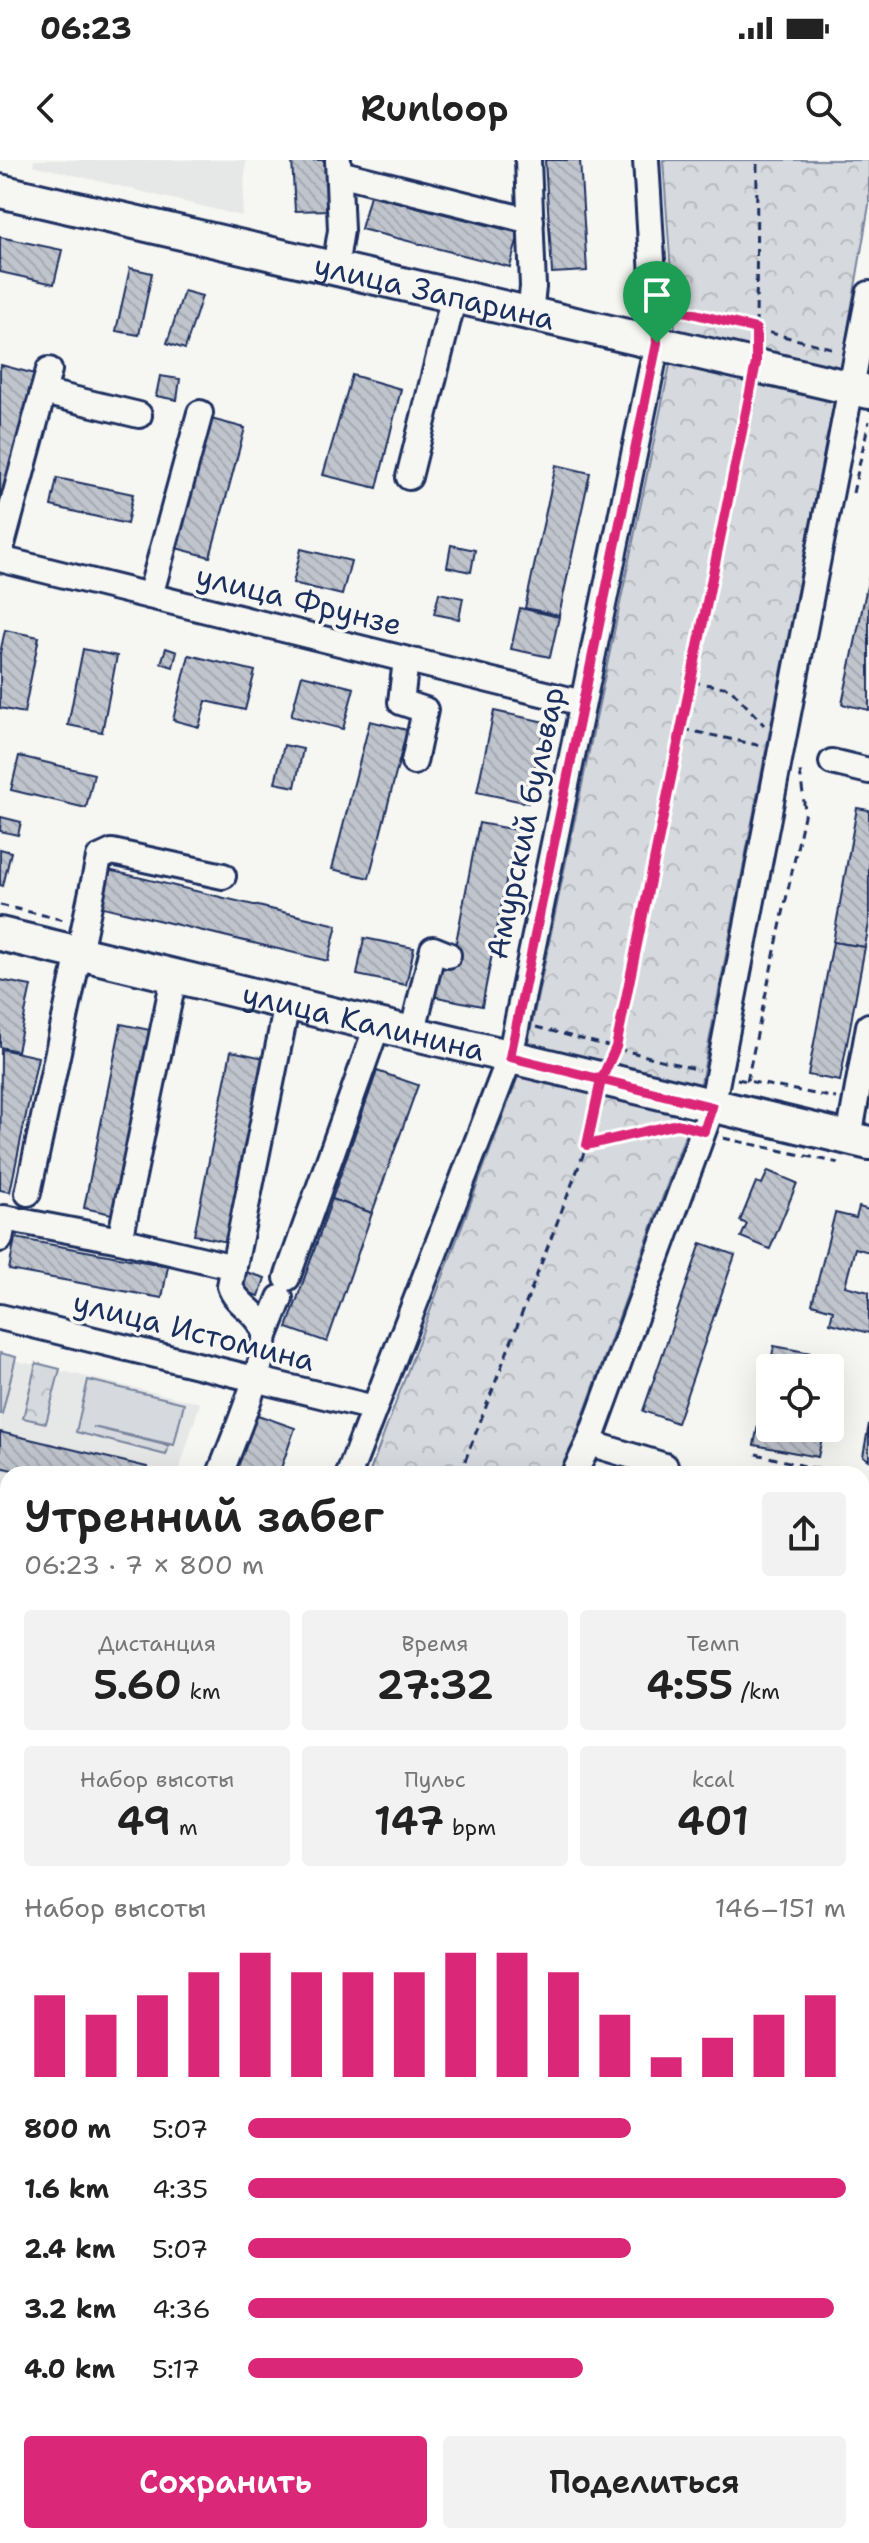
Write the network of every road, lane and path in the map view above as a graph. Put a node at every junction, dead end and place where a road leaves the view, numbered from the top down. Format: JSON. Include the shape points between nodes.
{"nodes":[{"id":1,"x":528,"y":160,"type":"edge"},
{"id":2,"x":646,"y":160,"type":"edge"},
{"id":3,"x":757,"y":160,"type":"edge"},
{"id":4,"x":338,"y":167,"type":"edge"},
{"id":5,"x":0,"y":191,"type":"edge"},
{"id":6,"x":531,"y":221,"type":"junction"},
{"id":7,"x":335,"y":268,"type":"junction"},
{"id":8,"x":869,"y":294,"type":"edge"},
{"id":9,"x":454,"y":296,"type":"junction"},
{"id":10,"x":655,"y":304,"type":"junction"},
{"id":11,"x":530,"y":314,"type":"junction"},
{"id":12,"x":756,"y":329,"type":"junction"},
{"id":13,"x":657,"y":343,"type":"junction"},
{"id":14,"x":835,"y":349,"type":"dead end"},
{"id":15,"x":756,"y":363,"type":"junction"},
{"id":16,"x":861,"y":390,"type":"edge"},
{"id":17,"x":200,"y":413,"type":"dead end"},
{"id":18,"x":139,"y":415,"type":"dead end"},
{"id":19,"x":869,"y":421,"type":"edge"},
{"id":20,"x":409,"y":477,"type":"dead end"},
{"id":21,"x":853,"y":496,"type":"dead end"},
{"id":22,"x":0,"y":552,"type":"edge"},
{"id":23,"x":0,"y":559,"type":"edge"},
{"id":24,"x":150,"y":596,"type":"junction"},
{"id":25,"x":406,"y":660,"type":"junction"},
{"id":26,"x":691,"y":682,"type":"junction"},
{"id":27,"x":582,"y":703,"type":"junction"},
{"id":28,"x":682,"y":728,"type":"junction"},
{"id":29,"x":777,"y":750,"type":"junction"},
{"id":30,"x":414,"y":762,"type":"dead end"},
{"id":31,"x":832,"y":762,"type":"dead end"},
{"id":32,"x":799,"y":769,"type":"dead end"},
{"id":33,"x":869,"y":771,"type":"edge"},
{"id":34,"x":223,"y":876,"type":"dead end"},
{"id":35,"x":0,"y":905,"type":"edge"},
{"id":36,"x":0,"y":934,"type":"edge"},
{"id":37,"x":80,"y":938,"type":"junction"},
{"id":38,"x":448,"y":955,"type":"dead end"},
{"id":39,"x":174,"y":977,"type":"junction"},
{"id":40,"x":287,"y":1004,"type":"junction"},
{"id":41,"x":377,"y":1026,"type":"junction"},
{"id":42,"x":869,"y":1026,"type":"edge"},
{"id":43,"x":412,"y":1034,"type":"junction"},
{"id":44,"x":510,"y":1057,"type":"junction"},
{"id":45,"x":601,"y":1080,"type":"junction"},
{"id":46,"x":747,"y":1081,"type":"dead end"},
{"id":47,"x":713,"y":1125,"type":"junction"},
{"id":48,"x":587,"y":1145,"type":"junction"},
{"id":49,"x":853,"y":1148,"type":"edge"},
{"id":50,"x":718,"y":1151,"type":"dead end"},
{"id":51,"x":28,"y":1193,"type":"dead end"},
{"id":52,"x":1,"y":1225,"type":"edge"},
{"id":53,"x":120,"y":1240,"type":"junction"},
{"id":54,"x":234,"y":1267,"type":"junction"},
{"id":55,"x":0,"y":1317,"type":"edge"},
{"id":56,"x":266,"y":1333,"type":"junction"},
{"id":57,"x":255,"y":1379,"type":"junction"},
{"id":58,"x":374,"y":1408,"type":"junction"},
{"id":59,"x":589,"y":1443,"type":"junction"},
{"id":60,"x":756,"y":1454,"type":"dead end"},
{"id":61,"x":223,"y":1466,"type":"edge"},
{"id":62,"x":352,"y":1466,"type":"edge"},
{"id":63,"x":463,"y":1466,"type":"edge"},
{"id":64,"x":578,"y":1466,"type":"edge"},
{"id":65,"x":665,"y":1466,"type":"dead end"},
{"id":66,"x":805,"y":1466,"type":"edge"}],
"edges":[{"from":1,"to":6,"type":"street"},
{"from":2,"to":10,"type":"street","name":"Амурский бульвар"},
{"from":3,"to":12,"type":"path"},
{"from":4,"to":6,"type":"street"},
{"from":4,"to":7,"type":"street","via":[[341,230]]},
{"from":5,"to":7,"type":"main road","name":"улица Запарина"},
{"from":6,"to":11,"type":"street"},
{"from":7,"to":9,"type":"main road","name":"улица Запарина"},
{"from":8,"to":16,"type":"street"},
{"from":9,"to":11,"type":"main road","name":"улица Запарина"},
{"from":9,"to":20,"type":"street"},
{"from":10,"to":12,"type":"path"},
{"from":10,"to":13,"type":"street","name":"Амурский бульвар"},
{"from":11,"to":13,"type":"main road","name":"улица Запарина"},
{"from":12,"to":14,"type":"path"},
{"from":12,"to":15,"type":"path"},
{"from":13,"to":15,"type":"main road","name":"улица Запарина"},
{"from":13,"to":27,"type":"street","name":"Амурский бульвар"},
{"from":15,"to":16,"type":"main road","name":"улица Запарина"},
{"from":15,"to":26,"type":"path"},
{"from":16,"to":29,"type":"street"},
{"from":17,"to":24,"type":"street"},
{"from":18,"to":22,"type":"street","via":[[46,381]]},
{"from":19,"to":21,"type":"path"},
{"from":23,"to":24,"type":"street","name":"улица Фрунзе"},
{"from":24,"to":25,"type":"street","name":"улица Фрунзе"},
{"from":25,"to":27,"type":"street","name":"улица Фрунзе"},
{"from":25,"to":30,"type":"street","via":[[401,702],[425,710]]},
{"from":26,"to":28,"type":"path"},
{"from":26,"to":29,"type":"path","via":[[730,688],[775,736]]},
{"from":27,"to":44,"type":"street","name":"Амурский бульвар"},
{"from":28,"to":29,"type":"path"},
{"from":28,"to":45,"type":"path","via":[[616,1047]]},
{"from":29,"to":47,"type":"street"},
{"from":31,"to":33,"type":"street"},
{"from":32,"to":46,"type":"path","via":[[805,811]]},
{"from":34,"to":37,"type":"street","via":[[104,854]]},
{"from":35,"to":37,"type":"path"},
{"from":36,"to":37,"type":"main road","name":"улица Калинина"},
{"from":37,"to":39,"type":"main road","name":"улица Калинина"},
{"from":37,"to":51,"type":"street"},
{"from":38,"to":43,"type":"street","via":[[433,949]]},
{"from":39,"to":40,"type":"main road","name":"улица Калинина"},
{"from":39,"to":53,"type":"street"},
{"from":40,"to":41,"type":"main road","name":"улица Калинина"},
{"from":40,"to":54,"type":"street"},
{"from":41,"to":43,"type":"main road","name":"улица Калинина"},
{"from":41,"to":56,"type":"street"},
{"from":42,"to":49,"type":"street"},
{"from":43,"to":44,"type":"main road","name":"улица Калинина"},
{"from":44,"to":45,"type":"main road","name":"улица Калинина"},
{"from":44,"to":58,"type":"street","name":"Амурский бульвар"},
{"from":45,"to":47,"type":"main road","name":"улица Калинина"},
{"from":45,"to":48,"type":"path"},
{"from":47,"to":48,"type":"path","via":[[677,1124]]},
{"from":47,"to":49,"type":"main road","name":"улица Калинина"},
{"from":47,"to":49,"type":"path"},
{"from":47,"to":50,"type":"path"},
{"from":47,"to":59,"type":"street"},
{"from":48,"to":63,"type":"path"},
{"from":52,"to":53,"type":"street"},
{"from":53,"to":54,"type":"street"},
{"from":54,"to":56,"type":"street","via":[[234,1297],[257,1316]]},
{"from":55,"to":57,"type":"street","name":"улица Истомина"},
{"from":56,"to":57,"type":"street"},
{"from":57,"to":58,"type":"street","name":"улица Истомина"},
{"from":57,"to":61,"type":"street"},
{"from":58,"to":62,"type":"street","name":"Амурский бульвар"},
{"from":59,"to":64,"type":"street"},
{"from":59,"to":65,"type":"street"},
{"from":60,"to":66,"type":"path"}]}
